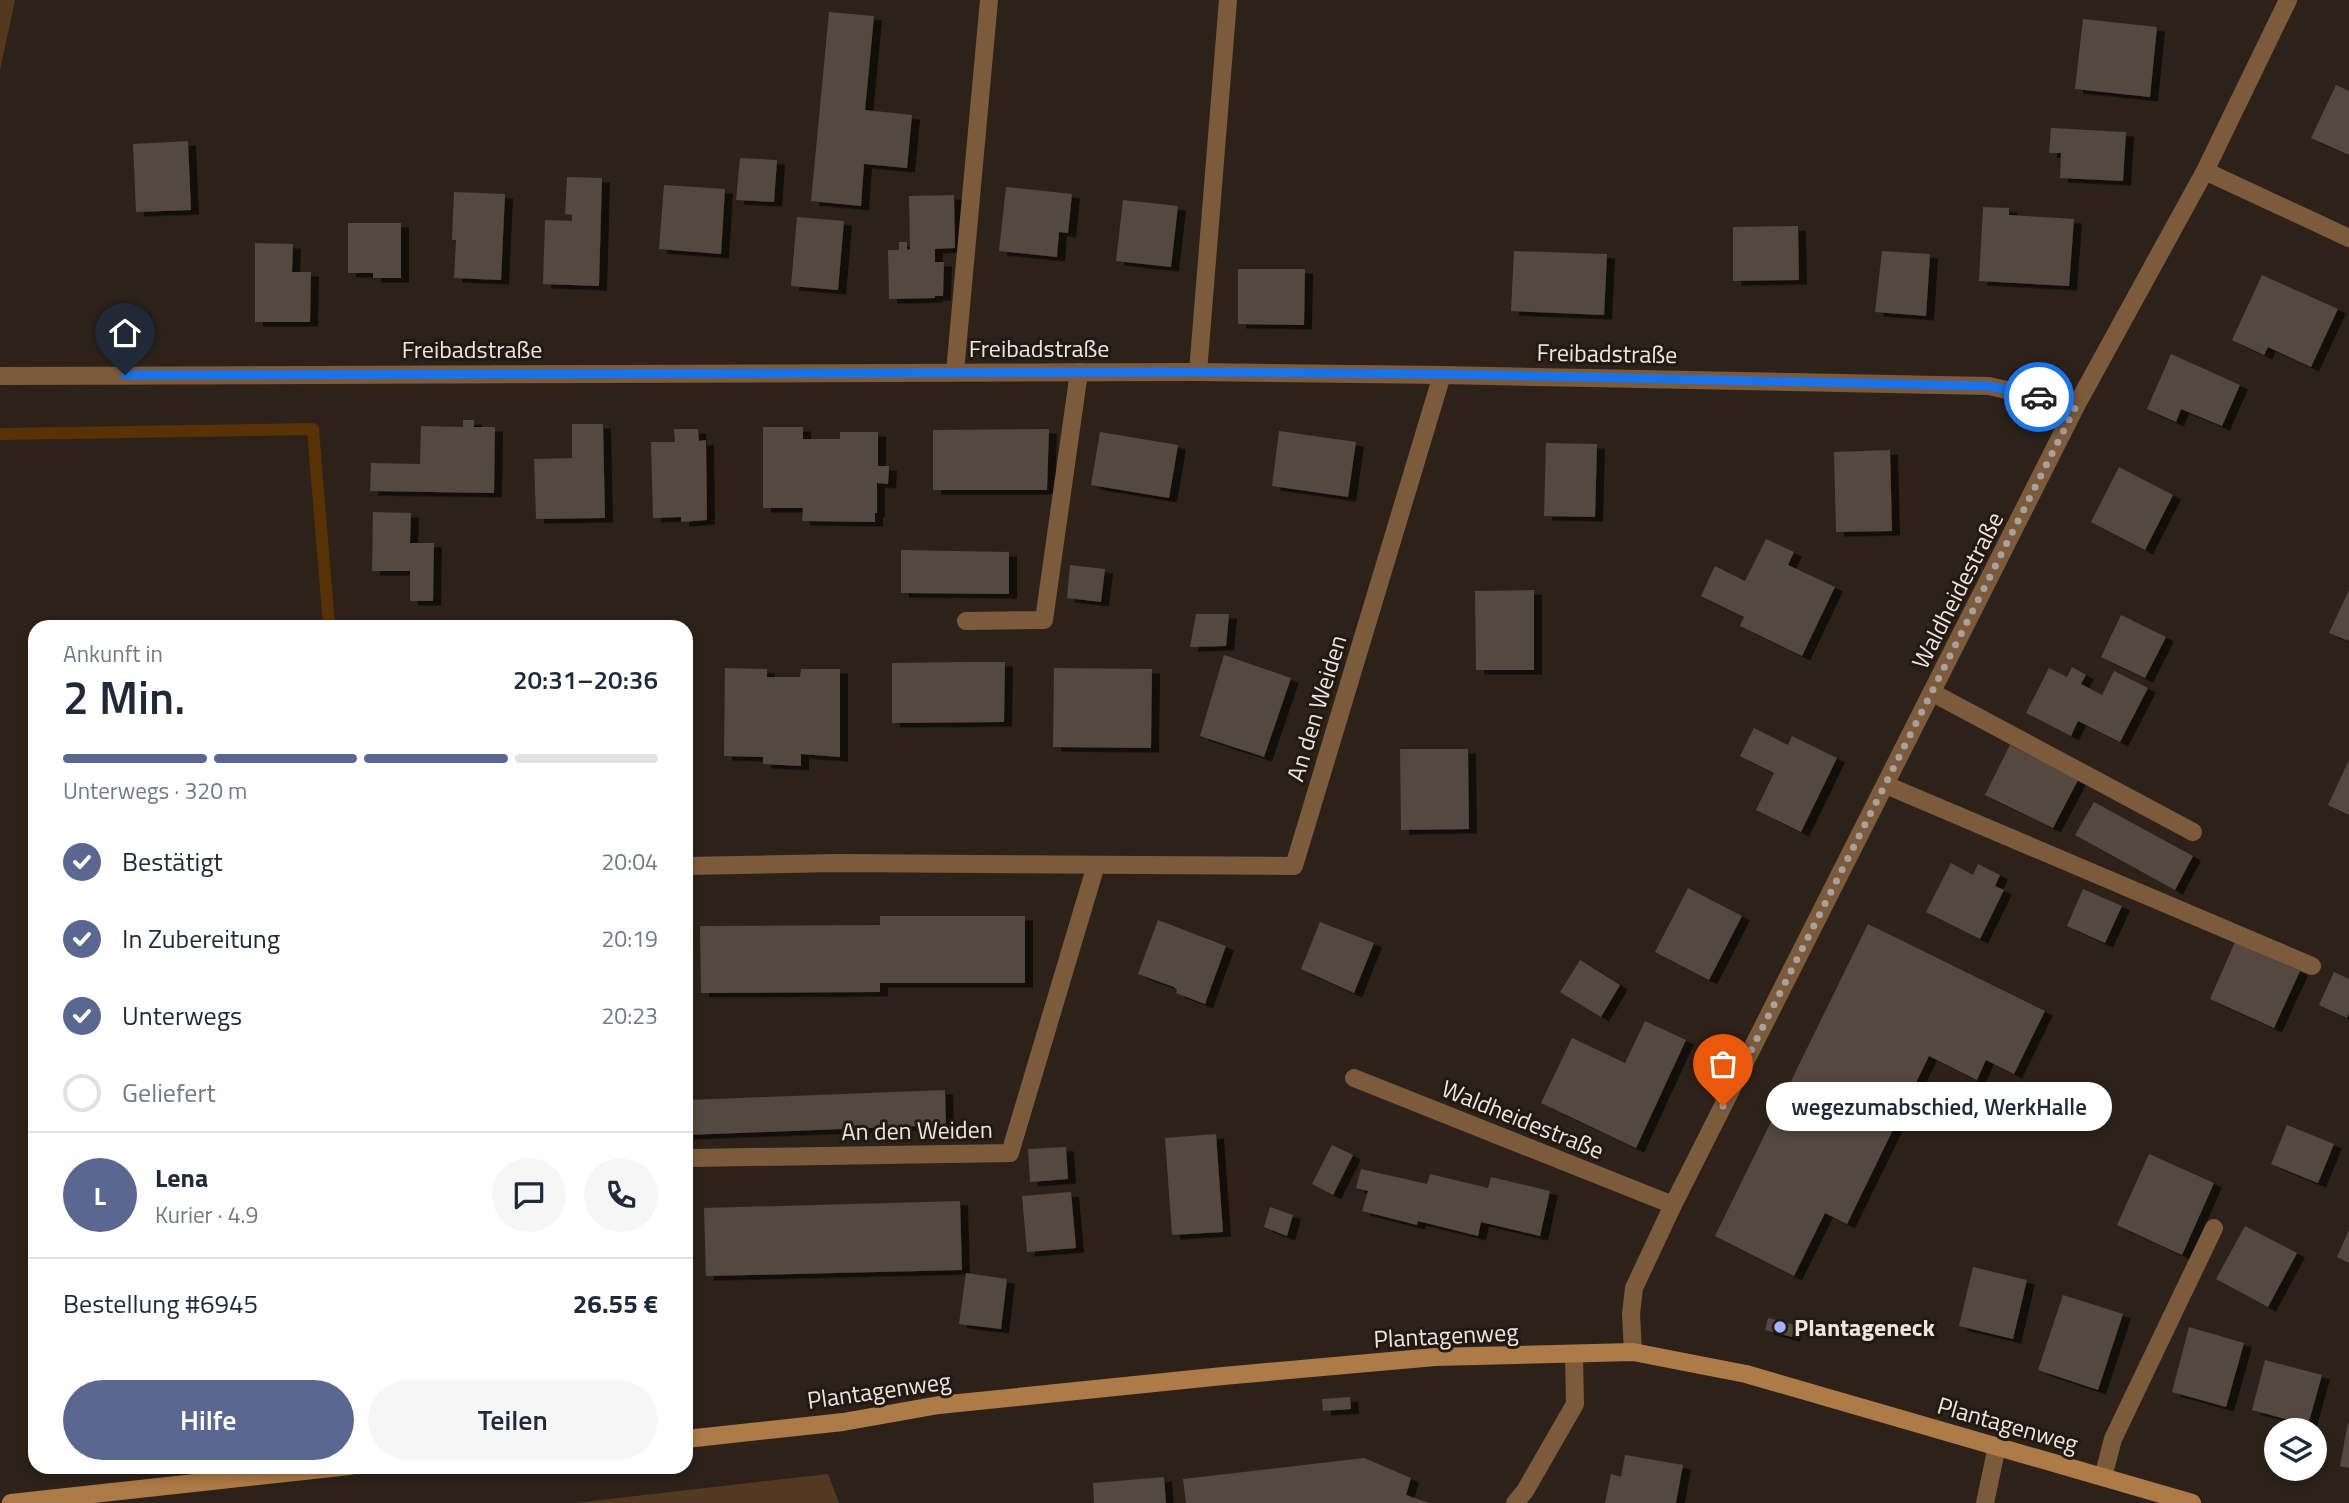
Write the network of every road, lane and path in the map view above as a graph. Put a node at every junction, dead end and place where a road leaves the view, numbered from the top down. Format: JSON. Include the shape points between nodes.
{"nodes":[{"id":1,"x":989,"y":0,"type":"edge"},
{"id":2,"x":1228,"y":0,"type":"edge"},
{"id":3,"x":2288,"y":0,"type":"edge"},
{"id":4,"x":2205,"y":171,"type":"junction"},
{"id":5,"x":2349,"y":238,"type":"edge"},
{"id":6,"x":955,"y":372,"type":"junction"},
{"id":7,"x":1079,"y":372,"type":"junction"},
{"id":8,"x":1198,"y":372,"type":"junction"},
{"id":9,"x":1443,"y":374,"type":"junction"},
{"id":10,"x":0,"y":376,"type":"edge"},
{"id":11,"x":2076,"y":406,"type":"junction"},
{"id":12,"x":966,"y":621,"type":"dead end"},
{"id":13,"x":1933,"y":693,"type":"junction"},
{"id":14,"x":1886,"y":785,"type":"junction"},
{"id":15,"x":2193,"y":832,"type":"dead end"},
{"id":16,"x":1096,"y":865,"type":"junction"},
{"id":17,"x":693,"y":866,"type":"edge"},
{"id":18,"x":2312,"y":967,"type":"dead end"},
{"id":19,"x":1354,"y":1078,"type":"dead end"},
{"id":20,"x":693,"y":1158,"type":"edge"},
{"id":21,"x":1673,"y":1205,"type":"junction"},
{"id":22,"x":2214,"y":1228,"type":"dead end"},
{"id":23,"x":1633,"y":1352,"type":"junction"},
{"id":24,"x":1574,"y":1354,"type":"junction"},
{"id":25,"x":693,"y":1438,"type":"edge"},
{"id":26,"x":1997,"y":1446,"type":"junction"},
{"id":27,"x":277,"y":1474,"type":"edge"},
{"id":28,"x":2103,"y":1477,"type":"junction"},
{"id":29,"x":11,"y":1503,"type":"edge"},
{"id":30,"x":1515,"y":1503,"type":"edge"},
{"id":31,"x":1985,"y":1503,"type":"edge"},
{"id":32,"x":2192,"y":1503,"type":"edge"}],
"edges":[{"from":1,"to":6,"type":"street"},
{"from":2,"to":8,"type":"street"},
{"from":3,"to":4,"type":"street","name":"Waldheidestraße"},
{"from":4,"to":5,"type":"street"},
{"from":4,"to":11,"type":"street","name":"Waldheidestraße"},
{"from":6,"to":7,"type":"street","name":"Freibadstraße"},
{"from":6,"to":10,"type":"street","name":"Freibadstraße"},
{"from":7,"to":8,"type":"street","name":"Freibadstraße"},
{"from":7,"to":12,"type":"street","via":[[1044,620]]},
{"from":8,"to":9,"type":"street","name":"Freibadstraße"},
{"from":9,"to":11,"type":"street","name":"Freibadstraße","via":[[1989,386]]},
{"from":9,"to":16,"type":"street","name":"An den Weiden","via":[[1294,866]]},
{"from":11,"to":13,"type":"street","name":"Waldheidestraße"},
{"from":13,"to":14,"type":"street","name":"Waldheidestraße"},
{"from":13,"to":15,"type":"street"},
{"from":14,"to":18,"type":"street"},
{"from":14,"to":21,"type":"street","name":"Waldheidestraße"},
{"from":16,"to":17,"type":"street","name":"An den Weiden"},
{"from":16,"to":20,"type":"street","name":"An den Weiden","via":[[1010,1153]]},
{"from":19,"to":21,"type":"street","name":"Waldheidestraße"},
{"from":21,"to":23,"type":"street","name":"Waldheidestraße","via":[[1634,1288]]},
{"from":22,"to":28,"type":"street","via":[[2113,1439]]},
{"from":23,"to":24,"type":"street","name":"Plantagenweg"},
{"from":23,"to":26,"type":"street","name":"Plantagenweg","via":[[1746,1374]]},
{"from":24,"to":25,"type":"street","name":"Plantagenweg","via":[[1435,1357],[1223,1376],[939,1405],[843,1422]]},
{"from":24,"to":30,"type":"street","via":[[1575,1404]]},
{"from":26,"to":28,"type":"street","name":"Plantagenweg"},
{"from":26,"to":31,"type":"street"},
{"from":27,"to":29,"type":"street"},
{"from":28,"to":32,"type":"street","name":"Plantagenweg"}]}
